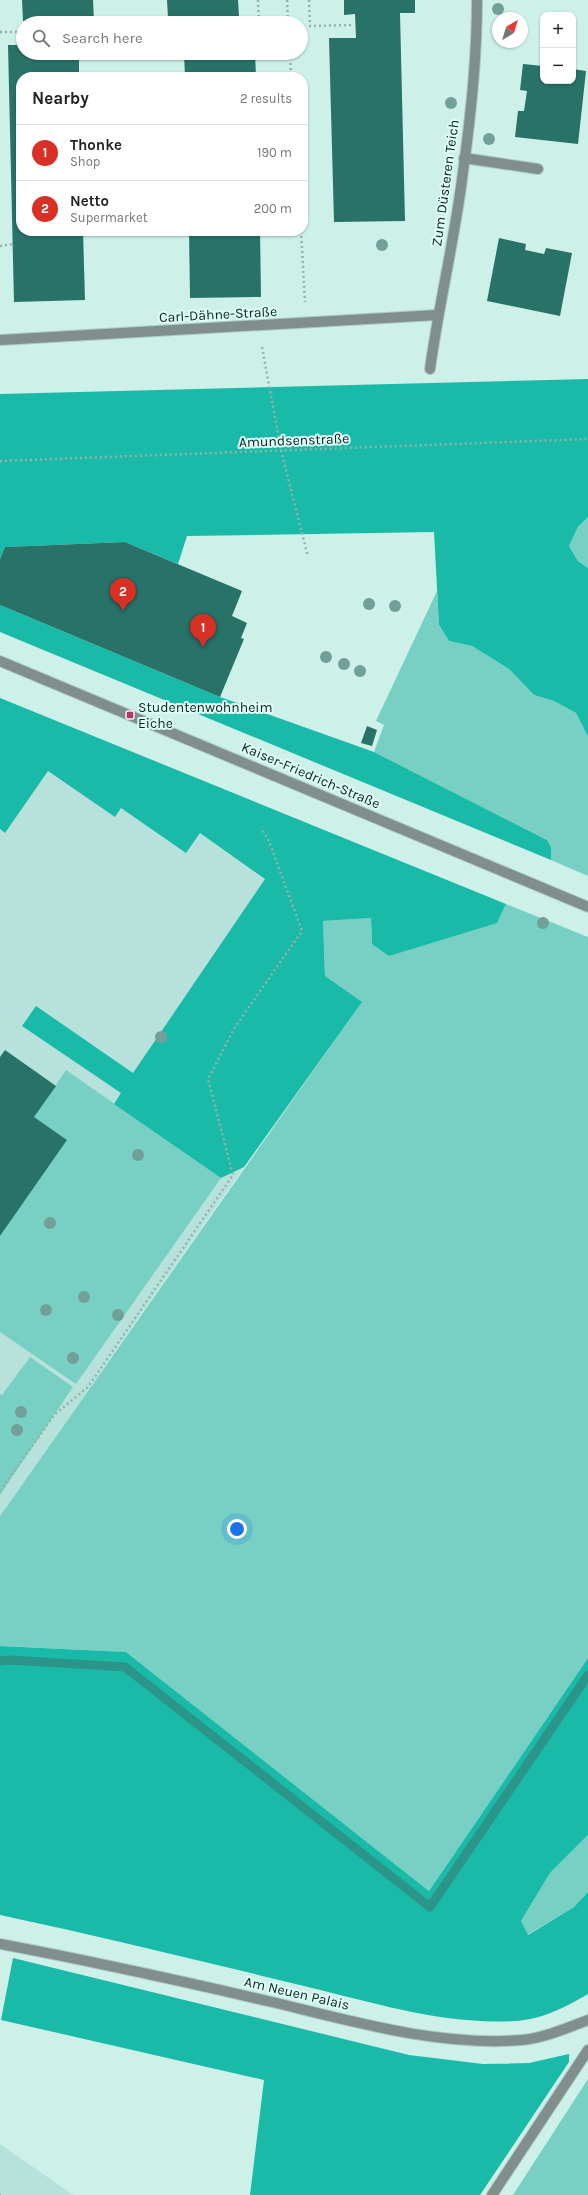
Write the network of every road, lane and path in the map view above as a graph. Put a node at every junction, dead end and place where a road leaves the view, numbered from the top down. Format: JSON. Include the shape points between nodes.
{"nodes":[{"id":1,"x":258,"y":0,"type":"edge"},
{"id":2,"x":287,"y":0,"type":"edge"},
{"id":3,"x":309,"y":0,"type":"edge"},
{"id":4,"x":477,"y":0,"type":"edge"},
{"id":5,"x":258,"y":16,"type":"edge"},
{"id":6,"x":288,"y":16,"type":"edge"},
{"id":7,"x":354,"y":25,"type":"dead end"},
{"id":8,"x":0,"y":32,"type":"edge"},
{"id":9,"x":16,"y":32,"type":"edge"},
{"id":10,"x":290,"y":60,"type":"edge"},
{"id":11,"x":291,"y":72,"type":"edge"},
{"id":12,"x":464,"y":158,"type":"junction"},
{"id":13,"x":538,"y":169,"type":"dead end"},
{"id":14,"x":300,"y":236,"type":"edge"},
{"id":15,"x":13,"y":244,"type":"dead end"},
{"id":16,"x":0,"y":246,"type":"edge"},
{"id":17,"x":437,"y":315,"type":"junction"},
{"id":18,"x":306,"y":322,"type":"junction"},
{"id":19,"x":258,"y":326,"type":"junction"},
{"id":20,"x":0,"y":340,"type":"edge"},
{"id":21,"x":430,"y":369,"type":"dead end"},
{"id":22,"x":588,"y":439,"type":"edge"},
{"id":23,"x":281,"y":450,"type":"junction"},
{"id":24,"x":0,"y":461,"type":"edge"},
{"id":25,"x":308,"y":557,"type":"dead end"},
{"id":26,"x":0,"y":661,"type":"edge"},
{"id":27,"x":261,"y":828,"type":"dead end"},
{"id":28,"x":588,"y":907,"type":"edge"},
{"id":29,"x":0,"y":1491,"type":"edge"},
{"id":30,"x":0,"y":1944,"type":"edge"},
{"id":31,"x":588,"y":2020,"type":"edge"},
{"id":32,"x":588,"y":2050,"type":"edge"},
{"id":33,"x":492,"y":2195,"type":"edge"}],
"edges":[{"from":1,"to":5,"type":"path"},
{"from":2,"to":6,"type":"path"},
{"from":3,"to":7,"type":"path","via":[[310,26]]},
{"from":4,"to":12,"type":"street","name":"Zum Düsteren Teich","via":[[474,72]]},
{"from":8,"to":9,"type":"path"},
{"from":10,"to":11,"type":"path"},
{"from":12,"to":13,"type":"street"},
{"from":12,"to":17,"type":"street","name":"Zum Düsteren Teich"},
{"from":14,"to":18,"type":"path"},
{"from":15,"to":16,"type":"path"},
{"from":17,"to":18,"type":"street","name":"Carl-Dähne-Straße"},
{"from":17,"to":21,"type":"street","name":"Zum Düsteren Teich"},
{"from":18,"to":19,"type":"street","name":"Carl-Dähne-Straße"},
{"from":19,"to":20,"type":"street","name":"Carl-Dähne-Straße"},
{"from":19,"to":23,"type":"path"},
{"from":22,"to":23,"type":"path","name":"Amundsenstraße"},
{"from":23,"to":24,"type":"path","name":"Amundsenstraße"},
{"from":23,"to":25,"type":"path"},
{"from":26,"to":28,"type":"street","name":"Kaiser-Friedrich-Straße"},
{"from":27,"to":29,"type":"path","via":[[269,841],[302,931],[235,1027],[208,1079],[233,1175],[88,1387],[56,1414]]},
{"from":30,"to":31,"type":"street","name":"Am Neuen Palais","via":[[106,1963],[400,2031],[451,2039],[523,2040]]},
{"from":32,"to":33,"type":"street"}]}
